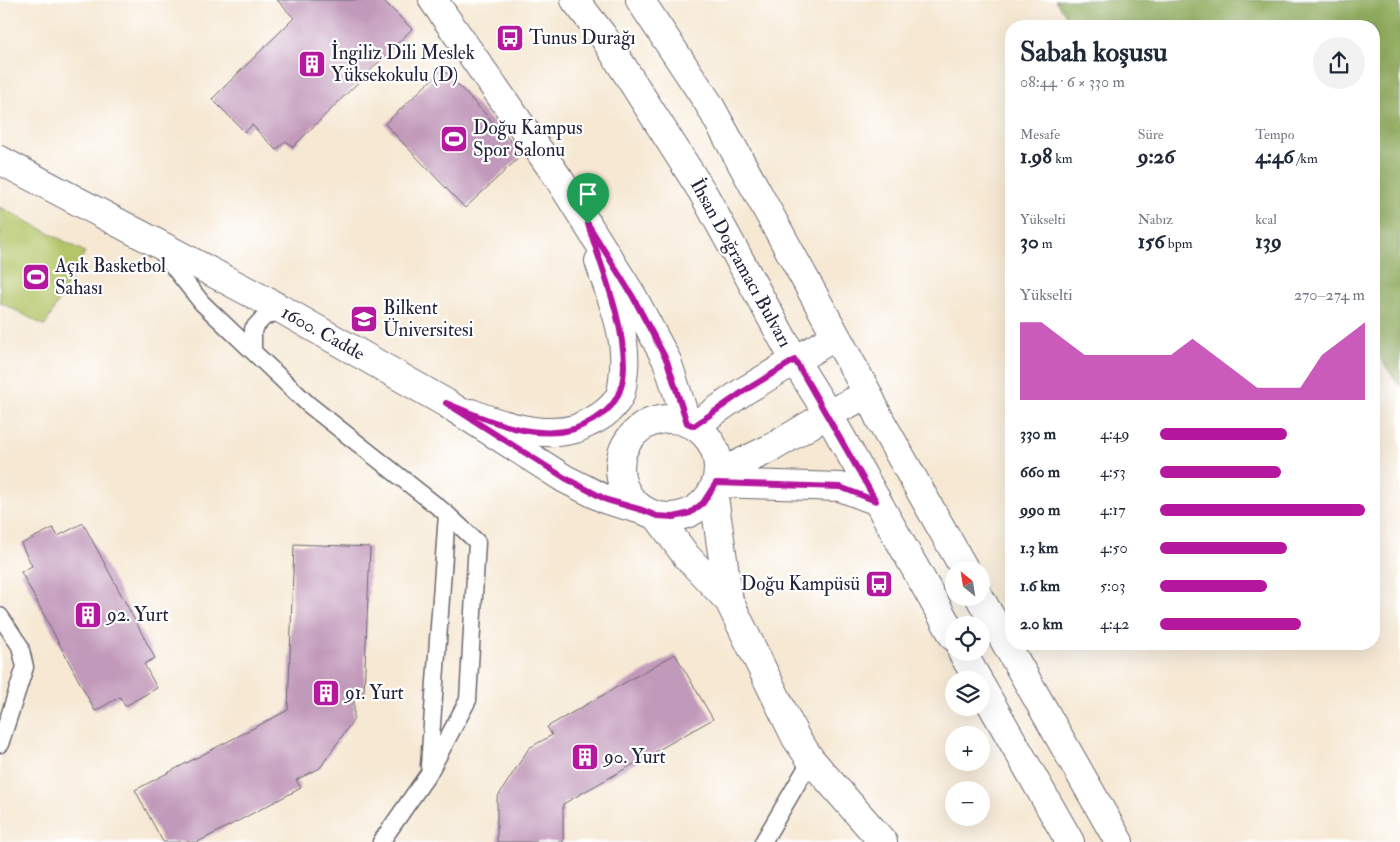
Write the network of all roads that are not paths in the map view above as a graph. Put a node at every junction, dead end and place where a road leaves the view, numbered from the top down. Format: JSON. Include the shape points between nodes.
{"nodes":[{"id":1,"x":433,"y":0,"type":"edge"},
{"id":2,"x":575,"y":0,"type":"edge"},
{"id":3,"x":640,"y":0,"type":"edge"},
{"id":4,"x":0,"y":160,"type":"edge"},
{"id":5,"x":588,"y":224,"type":"junction"},
{"id":6,"x":154,"y":243,"type":"junction"},
{"id":7,"x":283,"y":310,"type":"junction"},
{"id":8,"x":836,"y":336,"type":"junction"},
{"id":9,"x":253,"y":350,"type":"junction"},
{"id":10,"x":795,"y":360,"type":"junction"},
{"id":11,"x":868,"y":394,"type":"junction"},
{"id":12,"x":446,"y":403,"type":"junction"},
{"id":13,"x":828,"y":414,"type":"junction"},
{"id":14,"x":690,"y":424,"type":"junction"},
{"id":15,"x":716,"y":482,"type":"junction"},
{"id":16,"x":876,"y":501,"type":"junction"},
{"id":17,"x":650,"y":513,"type":"junction"},
{"id":18,"x":447,"y":514,"type":"junction"},
{"id":19,"x":960,"y":561,"type":"edge"},
{"id":20,"x":729,"y":601,"type":"junction"},
{"id":21,"x":985,"y":606,"type":"edge"},
{"id":22,"x":0,"y":616,"type":"edge"},
{"id":23,"x":945,"y":621,"type":"edge"},
{"id":24,"x":1005,"y":642,"type":"edge"},
{"id":25,"x":1010,"y":650,"type":"edge"},
{"id":26,"x":990,"y":702,"type":"edge"},
{"id":27,"x":0,"y":744,"type":"edge"},
{"id":28,"x":811,"y":760,"type":"junction"},
{"id":29,"x":429,"y":773,"type":"junction"},
{"id":30,"x":381,"y":842,"type":"edge"},
{"id":31,"x":763,"y":842,"type":"edge"},
{"id":32,"x":883,"y":842,"type":"edge"},
{"id":33,"x":1070,"y":842,"type":"edge"},
{"id":34,"x":1119,"y":842,"type":"edge"}],
"edges":[{"from":1,"to":5,"type":"street"},
{"from":2,"to":10,"type":"street","name":"İhsan Doğramacı Bulvarı","via":[[603,36],[703,193]]},
{"from":3,"to":8,"type":"street","via":[[709,104]]},
{"from":4,"to":6,"type":"street","name":"1600. Cadde"},
{"from":5,"to":12,"type":"street","via":[[622,342],[623,376],[620,394],[613,406],[598,418],[574,429],[543,432],[512,427]]},
{"from":5,"to":14,"type":"street","via":[[633,297],[667,361]]},
{"from":6,"to":7,"type":"street","name":"1600. Cadde"},
{"from":6,"to":9,"type":"lane","via":[[202,303]]},
{"from":7,"to":9,"type":"lane","via":[[264,317],[253,329]]},
{"from":7,"to":12,"type":"street","name":"1600. Cadde"},
{"from":8,"to":10,"type":"street"},
{"from":8,"to":11,"type":"street"},
{"from":9,"to":18,"type":"lane","via":[[308,404]]},
{"from":10,"to":13,"type":"street","name":"İhsan Doğramacı Bulvarı"},
{"from":10,"to":14,"type":"street"},
{"from":11,"to":13,"type":"street","name":"1600. Cadde"},
{"from":11,"to":19,"type":"street"},
{"from":12,"to":17,"type":"street","name":"1600. Cadde","via":[[565,478],[607,500]]},
{"from":13,"to":15,"type":"street","name":"1600. Cadde"},
{"from":13,"to":16,"type":"street","name":"İhsan Doğramacı Bulvarı"},
{"from":14,"to":15,"type":"street","via":[[711,443],[717,457]]},
{"from":14,"to":17,"type":"street","via":[[671,419],[655,421],[630,438],[622,453],[619,468],[622,484],[630,499]]},
{"from":15,"to":16,"type":"street","via":[[840,487]]},
{"from":15,"to":17,"type":"street","name":"1600. Cadde","via":[[703,503],[690,513],[674,517]]},
{"from":15,"to":20,"type":"street"},
{"from":16,"to":23,"type":"street","name":"İhsan Doğramacı Bulvarı"},
{"from":17,"to":20,"type":"street"},
{"from":18,"to":29,"type":"lane"},
{"from":18,"to":29,"type":"lane","via":[[477,542],[468,700]]},
{"from":20,"to":28,"type":"street","via":[[796,738]]},
{"from":21,"to":24,"type":"street"},
{"from":22,"to":27,"type":"lane","via":[[20,646],[25,667]]},
{"from":25,"to":34,"type":"street"},
{"from":26,"to":33,"type":"street"},
{"from":28,"to":31,"type":"lane"},
{"from":28,"to":32,"type":"street"},
{"from":29,"to":30,"type":"lane"}]}
